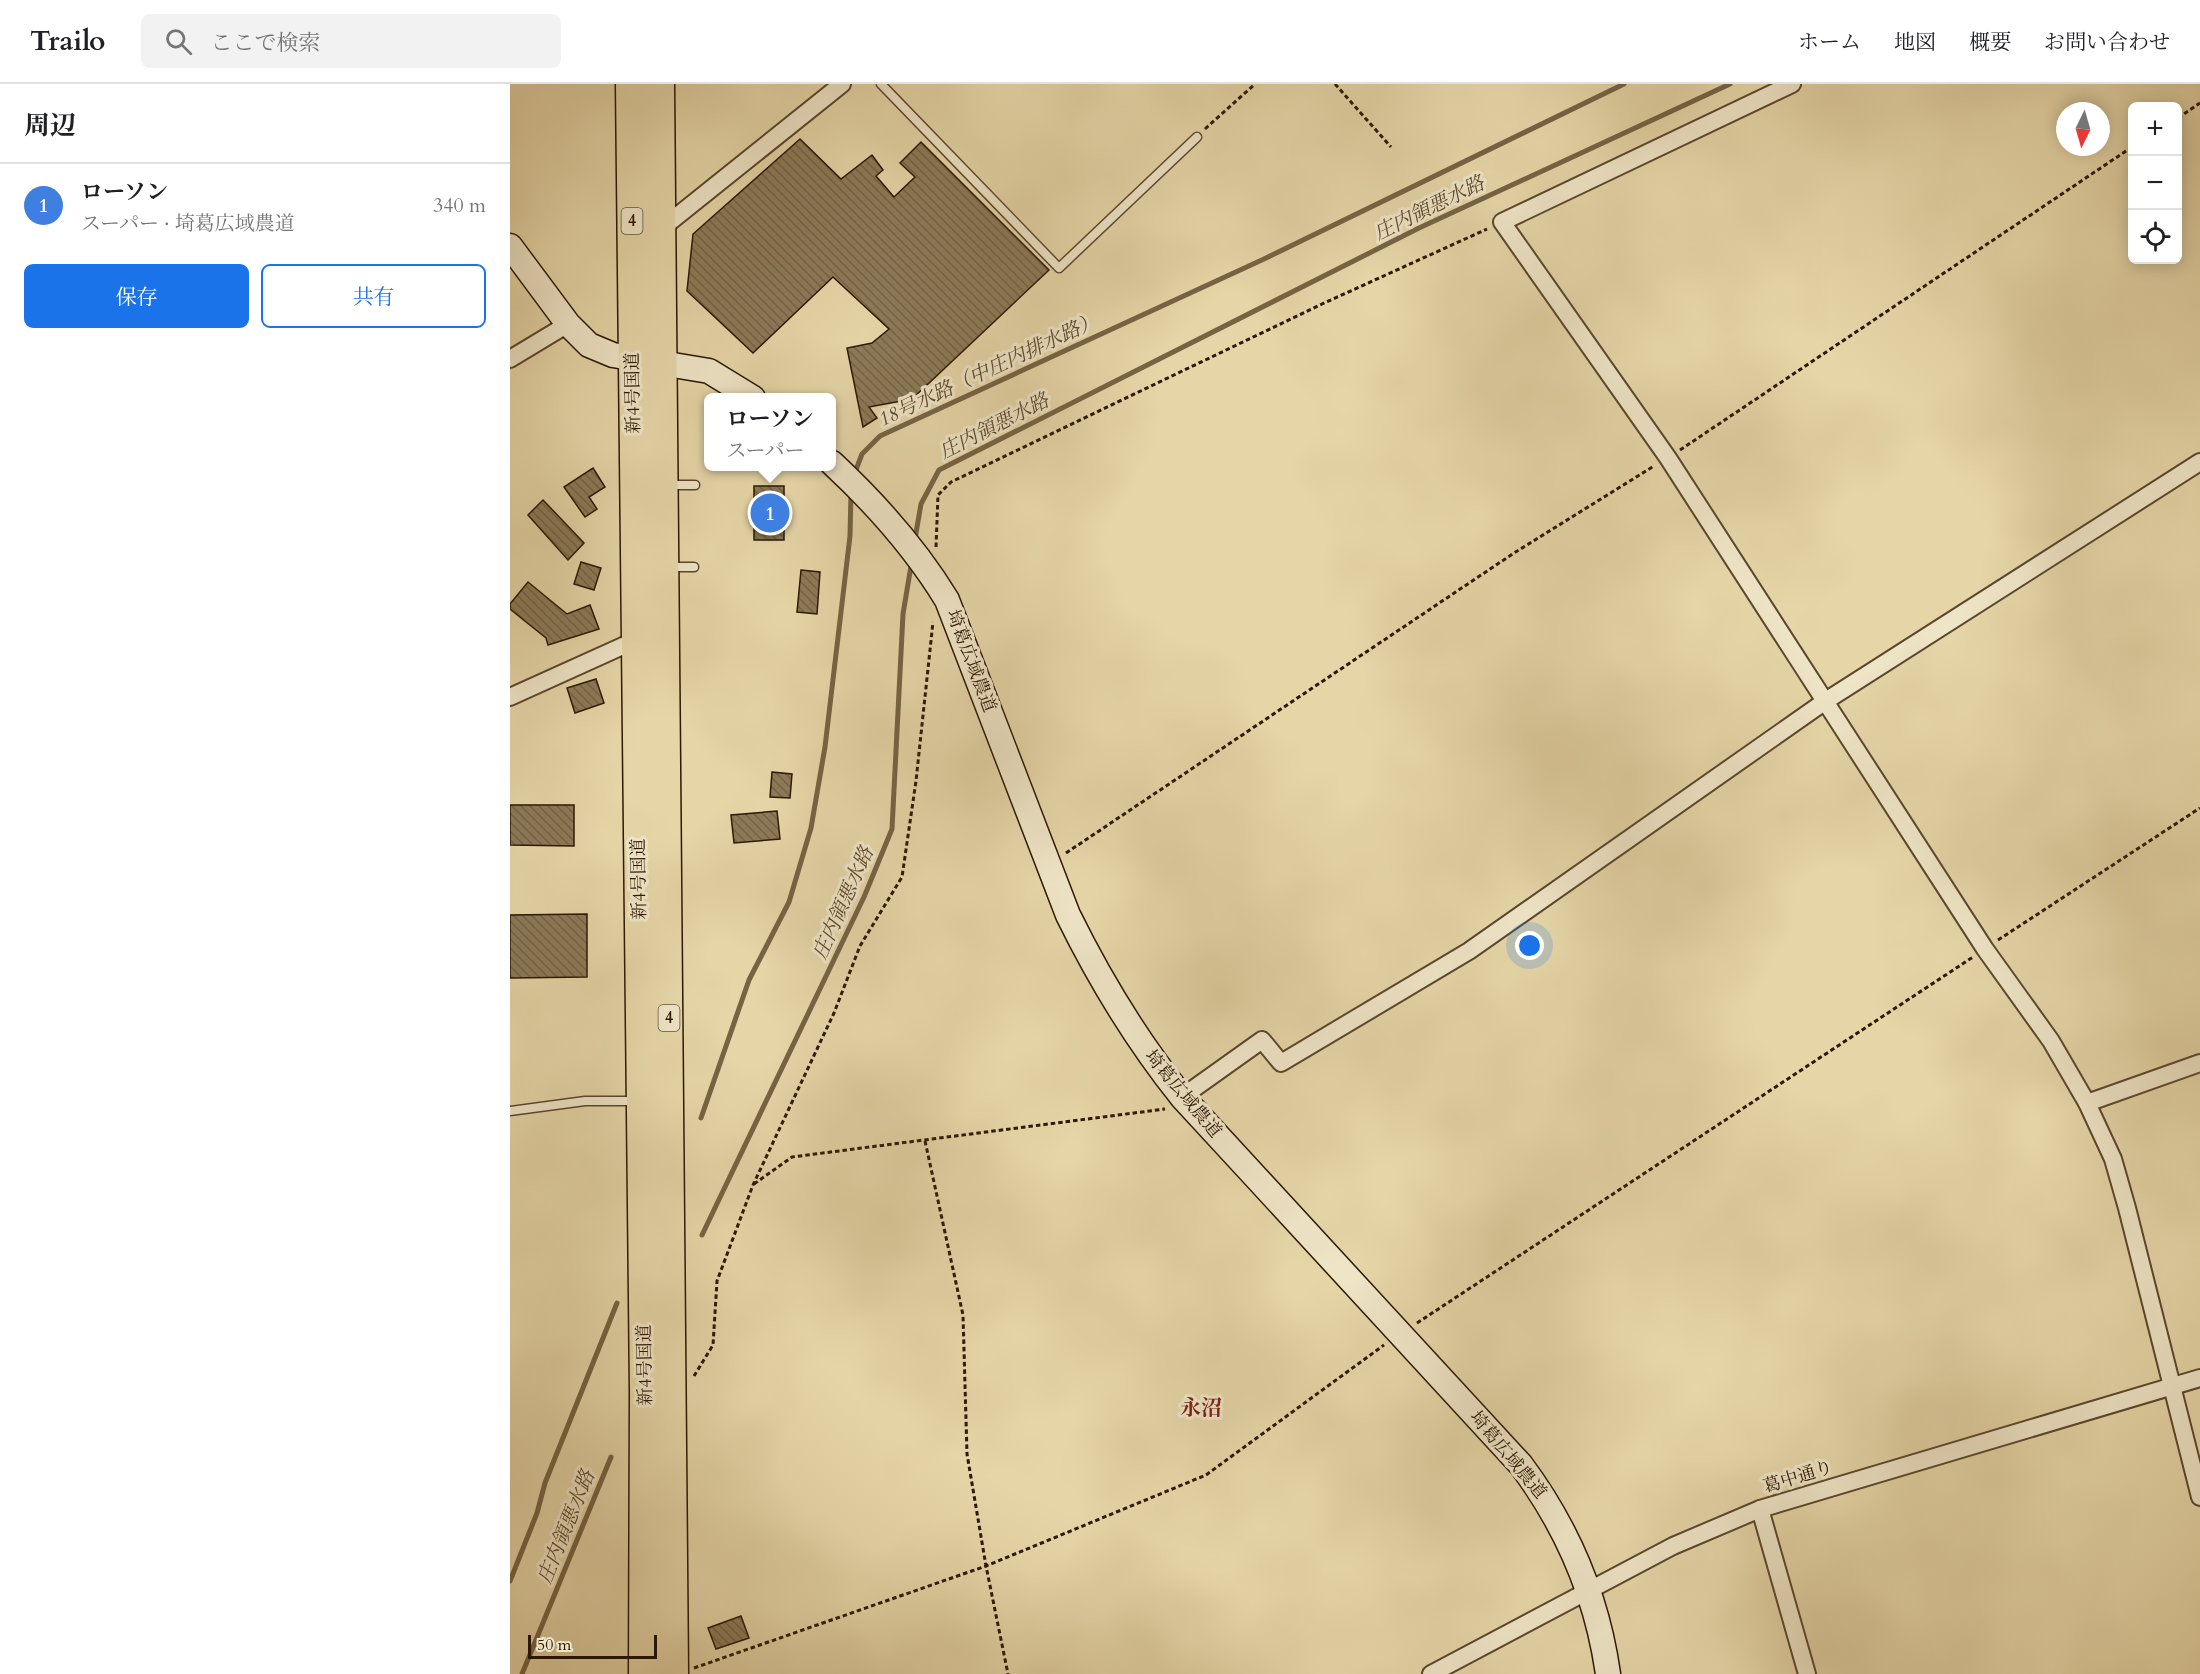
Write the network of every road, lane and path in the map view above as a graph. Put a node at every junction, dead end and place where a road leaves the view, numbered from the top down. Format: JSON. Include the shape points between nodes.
{"nodes":[{"id":1,"x":631,"y":84,"type":"edge"},
{"id":2,"x":659,"y":84,"type":"edge"},
{"id":3,"x":842,"y":84,"type":"edge"},
{"id":4,"x":881,"y":84,"type":"edge"},
{"id":5,"x":1255,"y":84,"type":"edge"},
{"id":6,"x":1335,"y":84,"type":"edge"},
{"id":7,"x":1792,"y":84,"type":"edge"},
{"id":8,"x":2200,"y":103,"type":"edge"},
{"id":9,"x":2182,"y":115,"type":"edge"},
{"id":10,"x":1197,"y":137,"type":"joint"},
{"id":11,"x":1391,"y":147,"type":"dead end"},
{"id":12,"x":2128,"y":150,"type":"edge"},
{"id":13,"x":1502,"y":222,"type":"junction"},
{"id":14,"x":661,"y":229,"type":"junction"},
{"id":15,"x":510,"y":246,"type":"edge"},
{"id":16,"x":568,"y":324,"type":"junction"},
{"id":17,"x":633,"y":358,"type":"junction"},
{"id":18,"x":510,"y":359,"type":"edge"},
{"id":19,"x":662,"y":362,"type":"junction"},
{"id":20,"x":745,"y":393,"type":"edge"},
{"id":21,"x":1668,"y":458,"type":"junction"},
{"id":22,"x":2200,"y":462,"type":"edge"},
{"id":23,"x":836,"y":467,"type":"edge"},
{"id":24,"x":663,"y":485,"type":"junction"},
{"id":25,"x":695,"y":485,"type":"dead end"},
{"id":26,"x":928,"y":571,"type":"junction"},
{"id":27,"x":946,"y":600,"type":"junction"},
{"id":28,"x":636,"y":640,"type":"junction"},
{"id":29,"x":510,"y":698,"type":"edge"},
{"id":30,"x":1824,"y":702,"type":"junction"},
{"id":31,"x":2200,"y":808,"type":"edge"},
{"id":32,"x":1047,"y":863,"type":"junction"},
{"id":33,"x":1985,"y":949,"type":"junction"},
{"id":34,"x":2200,"y":1063,"type":"edge"},
{"id":35,"x":1182,"y":1097,"type":"junction"},
{"id":36,"x":642,"y":1101,"type":"junction"},
{"id":37,"x":2087,"y":1103,"type":"junction"},
{"id":38,"x":510,"y":1111,"type":"edge"},
{"id":39,"x":926,"y":1141,"type":"junction"},
{"id":40,"x":753,"y":1185,"type":"junction"},
{"id":41,"x":1400,"y":1334,"type":"junction"},
{"id":42,"x":2200,"y":1378,"type":"edge"},
{"id":43,"x":672,"y":1384,"type":"junction"},
{"id":44,"x":2170,"y":1386,"type":"junction"},
{"id":45,"x":2200,"y":1497,"type":"edge"},
{"id":46,"x":1760,"y":1509,"type":"junction"},
{"id":47,"x":986,"y":1566,"type":"junction"},
{"id":48,"x":1589,"y":1590,"type":"junction"},
{"id":49,"x":681,"y":1672,"type":"edge"},
{"id":50,"x":644,"y":1674,"type":"edge"},
{"id":51,"x":1008,"y":1674,"type":"edge"},
{"id":52,"x":1431,"y":1674,"type":"edge"},
{"id":53,"x":1608,"y":1674,"type":"edge"},
{"id":54,"x":1808,"y":1674,"type":"edge"}],
"edges":[{"from":1,"to":17,"type":"highway","name":"新4号国道","number":"4"},
{"from":2,"to":14,"type":"highway","name":"新4号国道","number":"4"},
{"from":3,"to":14,"type":"street"},
{"from":4,"to":10,"type":"lane","via":[[1059,268]]},
{"from":5,"to":10,"type":"path"},
{"from":6,"to":11,"type":"path"},
{"from":7,"to":13,"type":"street"},
{"from":8,"to":9,"type":"path"},
{"from":12,"to":21,"type":"path"},
{"from":13,"to":21,"type":"street"},
{"from":13,"to":26,"type":"path","via":[[951,482],[939,495],[935,556]]},
{"from":14,"to":19,"type":"highway","name":"新4号国道","number":"4"},
{"from":15,"to":16,"type":"street"},
{"from":16,"to":17,"type":"street","via":[[589,345]]},
{"from":16,"to":18,"type":"street"},
{"from":17,"to":19,"type":"street"},
{"from":17,"to":28,"type":"highway","name":"新4号国道","number":"4"},
{"from":19,"to":20,"type":"street","via":[[709,371]]},
{"from":19,"to":24,"type":"highway","name":"新4号国道","number":"4"},
{"from":21,"to":30,"type":"street"},
{"from":21,"to":32,"type":"path","via":[[1514,553]]},
{"from":22,"to":30,"type":"street"},
{"from":23,"to":26,"type":"street","name":"埼葛広域農道","via":[[873,504]]},
{"from":24,"to":25,"type":"lane"},
{"from":24,"to":43,"type":"highway","name":"新4号国道","number":"4","via":[[679,567]]},
{"from":26,"to":27,"type":"street","name":"埼葛広域農道"},
{"from":27,"to":32,"type":"street","name":"埼葛広域農道"},
{"from":27,"to":40,"type":"path","via":[[935,607],[903,877],[860,946],[834,1013]]},
{"from":28,"to":29,"type":"street"},
{"from":28,"to":36,"type":"highway","name":"新4号国道","number":"4"},
{"from":30,"to":33,"type":"street"},
{"from":30,"to":35,"type":"street","via":[[1469,951],[1281,1064],[1262,1040]]},
{"from":31,"to":33,"type":"path"},
{"from":32,"to":35,"type":"street","name":"埼葛広域農道","via":[[1088,955],[1146,1052]]},
{"from":33,"to":37,"type":"street","via":[[2051,1041]]},
{"from":33,"to":41,"type":"path"},
{"from":34,"to":37,"type":"street"},
{"from":35,"to":39,"type":"path","via":[[1165,1109]]},
{"from":35,"to":41,"type":"street","name":"埼葛広域農道"},
{"from":36,"to":38,"type":"lane","via":[[585,1101]]},
{"from":36,"to":50,"type":"highway","name":"新4号国道","number":"4"},
{"from":37,"to":44,"type":"street","via":[[2113,1160]]},
{"from":39,"to":40,"type":"path","via":[[792,1157]]},
{"from":39,"to":47,"type":"path","via":[[963,1315],[968,1454]]},
{"from":40,"to":43,"type":"path","via":[[717,1281],[713,1345],[696,1375]]},
{"from":41,"to":47,"type":"path","via":[[1206,1475]]},
{"from":41,"to":48,"type":"street","name":"埼葛広域農道","via":[[1542,1492]]},
{"from":42,"to":44,"type":"street","name":"葛中通り"},
{"from":43,"to":49,"type":"highway","name":"新4号国道","number":"4"},
{"from":44,"to":45,"type":"street"},
{"from":44,"to":46,"type":"street","name":"葛中通り"},
{"from":46,"to":48,"type":"street","name":"葛中通り","via":[[1673,1546]]},
{"from":46,"to":54,"type":"street"},
{"from":47,"to":49,"type":"path"},
{"from":47,"to":51,"type":"path"},
{"from":48,"to":52,"type":"street","name":"葛中通り"},
{"from":48,"to":53,"type":"street","name":"埼葛広域農道"}]}
